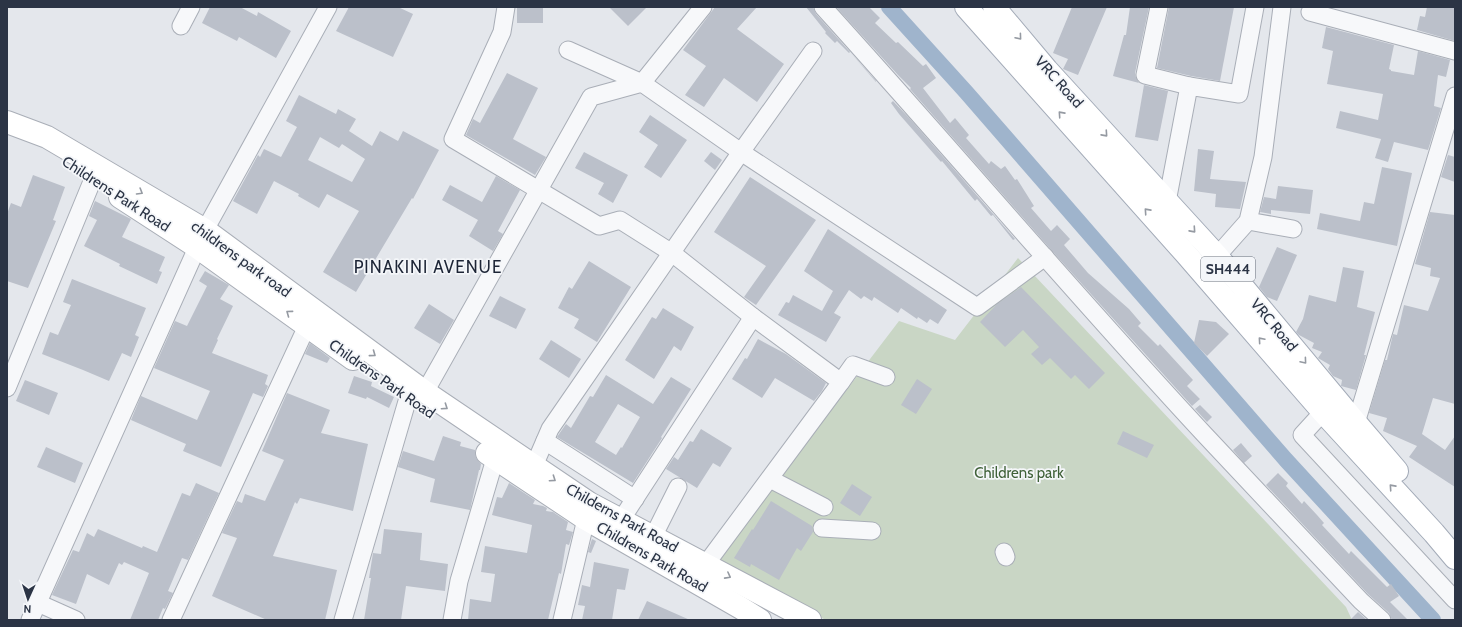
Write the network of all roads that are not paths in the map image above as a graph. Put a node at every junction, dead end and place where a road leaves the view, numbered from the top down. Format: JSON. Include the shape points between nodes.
{"nodes":[{"id":1,"x":191,"y":7,"type":"edge"},
{"id":2,"x":328,"y":7,"type":"edge"},
{"id":3,"x":506,"y":7,"type":"edge"},
{"id":4,"x":703,"y":7,"type":"edge"},
{"id":5,"x":823,"y":7,"type":"edge"},
{"id":6,"x":966,"y":7,"type":"edge"},
{"id":7,"x":994,"y":7,"type":"edge"},
{"id":8,"x":1159,"y":7,"type":"edge"},
{"id":9,"x":1255,"y":7,"type":"edge"},
{"id":10,"x":1282,"y":7,"type":"edge"},
{"id":11,"x":1310,"y":12,"type":"dead end"},
{"id":12,"x":181,"y":26,"type":"dead end"},
{"id":13,"x":568,"y":50,"type":"dead end"},
{"id":14,"x":813,"y":51,"type":"dead end"},
{"id":15,"x":1455,"y":51,"type":"edge"},
{"id":16,"x":642,"y":83,"type":"junction"},
{"id":17,"x":1189,"y":86,"type":"junction"},
{"id":18,"x":1455,"y":96,"type":"edge"},
{"id":19,"x":7,"y":122,"type":"edge"},
{"id":20,"x":7,"y":136,"type":"edge"},
{"id":21,"x":741,"y":152,"type":"junction"},
{"id":22,"x":94,"y":179,"type":"junction"},
{"id":23,"x":538,"y":190,"type":"junction"},
{"id":24,"x":1167,"y":202,"type":"junction"},
{"id":25,"x":1248,"y":221,"type":"junction"},
{"id":26,"x":1293,"y":229,"type":"dead end"},
{"id":27,"x":201,"y":239,"type":"junction"},
{"id":28,"x":672,"y":253,"type":"junction"},
{"id":29,"x":1217,"y":256,"type":"junction"},
{"id":30,"x":1045,"y":257,"type":"junction"},
{"id":31,"x":753,"y":317,"type":"junction"},
{"id":32,"x":307,"y":326,"type":"junction"},
{"id":33,"x":345,"y":343,"type":"junction"},
{"id":34,"x":402,"y":376,"type":"joint"},
{"id":35,"x":886,"y":377,"type":"dead end"},
{"id":36,"x":842,"y":382,"type":"junction"},
{"id":37,"x":7,"y":388,"type":"edge"},
{"id":38,"x":416,"y":395,"type":"junction"},
{"id":39,"x":1323,"y":412,"type":"junction"},
{"id":40,"x":1356,"y":423,"type":"junction"},
{"id":41,"x":545,"y":441,"type":"junction"},
{"id":42,"x":495,"y":458,"type":"junction"},
{"id":43,"x":534,"y":466,"type":"junction"},
{"id":44,"x":770,"y":479,"type":"junction"},
{"id":45,"x":678,"y":487,"type":"dead end"},
{"id":46,"x":635,"y":499,"type":"junction"},
{"id":47,"x":824,"y":507,"type":"dead end"},
{"id":48,"x":586,"y":519,"type":"junction"},
{"id":49,"x":621,"y":520,"type":"junction"},
{"id":50,"x":822,"y":528,"type":"dead end"},
{"id":51,"x":872,"y":532,"type":"dead end"},
{"id":52,"x":653,"y":537,"type":"junction"},
{"id":53,"x":1455,"y":537,"type":"edge"},
{"id":54,"x":1455,"y":558,"type":"edge"},
{"id":55,"x":706,"y":564,"type":"junction"},
{"id":56,"x":750,"y":588,"type":"junction"},
{"id":57,"x":1455,"y":600,"type":"edge"},
{"id":58,"x":38,"y":603,"type":"junction"},
{"id":59,"x":738,"y":614,"type":"edge"},
{"id":60,"x":30,"y":620,"type":"edge"},
{"id":61,"x":76,"y":620,"type":"edge"},
{"id":62,"x":171,"y":620,"type":"edge"},
{"id":63,"x":344,"y":620,"type":"edge"},
{"id":64,"x":452,"y":620,"type":"edge"},
{"id":65,"x":562,"y":620,"type":"edge"},
{"id":66,"x":760,"y":620,"type":"edge"},
{"id":67,"x":810,"y":620,"type":"edge"},
{"id":68,"x":1382,"y":620,"type":"edge"}],
"edges":[{"from":1,"to":12,"type":"street"},
{"from":2,"to":27,"type":"street"},
{"from":3,"to":23,"type":"street","via":[[502,32],[453,140]]},
{"from":4,"to":16,"type":"street"},
{"from":5,"to":30,"type":"street"},
{"from":39,"to":6,"type":"street","number":"SH444","one_way":true},
{"from":7,"to":24,"type":"street","name":"VRC Road","number":"SH444","one_way":true,"via":[[1047,70]]},
{"from":8,"to":17,"type":"street","via":[[1145,75]]},
{"from":9,"to":17,"type":"street","via":[[1238,94]]},
{"from":10,"to":25,"type":"street","via":[[1263,157]]},
{"from":11,"to":15,"type":"street"},
{"from":13,"to":16,"type":"street"},
{"from":14,"to":21,"type":"street"},
{"from":16,"to":21,"type":"street"},
{"from":16,"to":23,"type":"street","via":[[591,96]]},
{"from":17,"to":24,"type":"street"},
{"from":18,"to":40,"type":"street"},
{"from":19,"to":27,"type":"street","name":"childrens park road","one_way":true,"via":[[47,137]]},
{"from":20,"to":22,"type":"street","name":"Childrens Park Road","via":[[49,150]]},
{"from":21,"to":28,"type":"street"},
{"from":21,"to":30,"type":"street","via":[[976,307]]},
{"from":22,"to":27,"type":"street","name":"Childrens Park Road"},
{"from":22,"to":37,"type":"street"},
{"from":23,"to":28,"type":"street","via":[[598,226],[620,220]]},
{"from":23,"to":38,"type":"street"},
{"from":24,"to":29,"type":"street","name":"VRC Road","number":"SH444","one_way":true},
{"from":25,"to":26,"type":"street"},
{"from":25,"to":29,"type":"street"},
{"from":32,"to":27,"type":"street","name":"Childrens Park Road","one_way":true},
{"from":27,"to":33,"type":"street","name":"childrens park road"},
{"from":27,"to":58,"type":"street"},
{"from":28,"to":31,"type":"street"},
{"from":28,"to":41,"type":"street","via":[[550,429]]},
{"from":29,"to":40,"type":"street","name":"VRC Road","number":"SH444","one_way":true},
{"from":30,"to":68,"type":"street","via":[[1203,433],[1361,601]]},
{"from":31,"to":36,"type":"street"},
{"from":31,"to":46,"type":"street"},
{"from":32,"to":33,"type":"street","name":"Childrens Park Road"},
{"from":32,"to":62,"type":"street"},
{"from":33,"to":34,"type":"street","name":"childrens park road","one_way":true},
{"from":33,"to":38,"type":"street","name":"Childrens Park Road"},
{"from":34,"to":38,"type":"street","name":"Childerns Park Road"},
{"from":35,"to":36,"type":"street","via":[[853,365]]},
{"from":36,"to":44,"type":"street"},
{"from":38,"to":42,"type":"street","name":"Childrens Park Road"},
{"from":38,"to":43,"type":"street","name":"Childerns Park Road","one_way":true},
{"from":38,"to":63,"type":"street"},
{"from":54,"to":39,"type":"street","number":"SH444","one_way":true},
{"from":39,"to":57,"type":"street","via":[[1302,435]]},
{"from":40,"to":53,"type":"street","name":"VRC Road","number":"SH444"},
{"from":41,"to":43,"type":"street"},
{"from":41,"to":46,"type":"street"},
{"from":42,"to":48,"type":"street","name":"Childrens Park Road"},
{"from":42,"to":64,"type":"street","via":[[459,582]]},
{"from":43,"to":49,"type":"street","name":"Childerns Park Road","one_way":true,"via":[[589,503]]},
{"from":44,"to":47,"type":"street"},
{"from":44,"to":55,"type":"street"},
{"from":45,"to":52,"type":"street"},
{"from":46,"to":49,"type":"street"},
{"from":48,"to":59,"type":"street","name":"Childrens Park Road"},
{"from":48,"to":65,"type":"street"},
{"from":49,"to":52,"type":"street","name":"Childerns Park Road"},
{"from":50,"to":51,"type":"street"},
{"from":52,"to":55,"type":"street","name":"Childerns Park Road"},
{"from":55,"to":56,"type":"street","name":"Childerns Park Road","one_way":true},
{"from":56,"to":59,"type":"street"},
{"from":56,"to":67,"type":"street","name":"Childerns Park Road"},
{"from":58,"to":60,"type":"street"},
{"from":58,"to":61,"type":"street"},
{"from":59,"to":66,"type":"street","name":"Childrens Park Road"}]}
